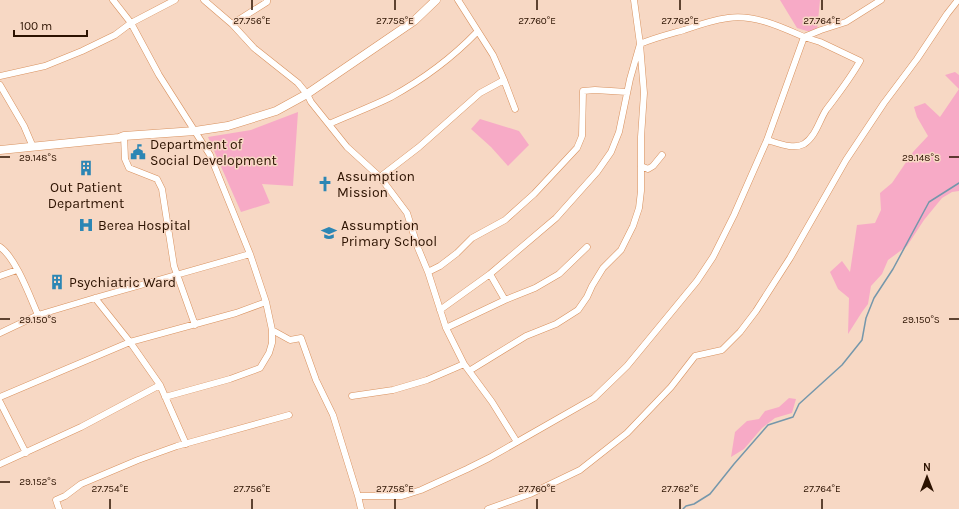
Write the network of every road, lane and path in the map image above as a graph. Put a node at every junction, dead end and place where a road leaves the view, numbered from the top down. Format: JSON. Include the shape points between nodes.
{"nodes":[{"id":1,"x":113,"y":0,"type":"edge"},
{"id":2,"x":175,"y":0,"type":"edge"},
{"id":3,"x":204,"y":0,"type":"edge"},
{"id":4,"x":267,"y":0,"type":"edge"},
{"id":5,"x":436,"y":0,"type":"edge"},
{"id":6,"x":458,"y":0,"type":"edge"},
{"id":7,"x":634,"y":0,"type":"edge"},
{"id":8,"x":881,"y":0,"type":"edge"},
{"id":9,"x":958,"y":0,"type":"edge"},
{"id":10,"x":131,"y":23,"type":"junction"},
{"id":11,"x":232,"y":24,"type":"junction"},
{"id":12,"x":477,"y":32,"type":"junction"},
{"id":13,"x":804,"y":37,"type":"junction"},
{"id":14,"x":640,"y":44,"type":"junction"},
{"id":15,"x":0,"y":76,"type":"edge"},
{"id":16,"x":504,"y":80,"type":"junction"},
{"id":17,"x":0,"y":85,"type":"edge"},
{"id":18,"x":627,"y":92,"type":"junction"},
{"id":19,"x":307,"y":94,"type":"junction"},
{"id":20,"x":515,"y":109,"type":"dead end"},
{"id":21,"x":329,"y":124,"type":"junction"},
{"id":22,"x":195,"y":131,"type":"junction"},
{"id":23,"x":124,"y":136,"type":"junction"},
{"id":24,"x":767,"y":140,"type":"junction"},
{"id":25,"x":33,"y":147,"type":"junction"},
{"id":26,"x":0,"y":150,"type":"edge"},
{"id":27,"x":662,"y":155,"type":"dead end"},
{"id":28,"x":641,"y":166,"type":"junction"},
{"id":29,"x":380,"y":177,"type":"junction"},
{"id":30,"x":0,"y":247,"type":"edge"},
{"id":31,"x":587,"y":247,"type":"dead end"},
{"id":32,"x":250,"y":254,"type":"junction"},
{"id":33,"x":17,"y":270,"type":"junction"},
{"id":34,"x":428,"y":272,"type":"junction"},
{"id":35,"x":490,"y":274,"type":"junction"},
{"id":36,"x":178,"y":275,"type":"junction"},
{"id":37,"x":0,"y":276,"type":"edge"},
{"id":38,"x":95,"y":298,"type":"junction"},
{"id":39,"x":505,"y":300,"type":"junction"},
{"id":40,"x":266,"y":302,"type":"junction"},
{"id":41,"x":440,"y":310,"type":"junction"},
{"id":42,"x":38,"y":315,"type":"junction"},
{"id":43,"x":195,"y":324,"type":"junction"},
{"id":44,"x":446,"y":328,"type":"junction"},
{"id":45,"x":272,"y":330,"type":"junction"},
{"id":46,"x":0,"y":333,"type":"edge"},
{"id":47,"x":130,"y":342,"type":"junction"},
{"id":48,"x":464,"y":364,"type":"junction"},
{"id":49,"x":469,"y":371,"type":"junction"},
{"id":50,"x":160,"y":385,"type":"junction"},
{"id":51,"x":352,"y":396,"type":"dead end"},
{"id":52,"x":0,"y":397,"type":"edge"},
{"id":53,"x":165,"y":397,"type":"junction"},
{"id":54,"x":0,"y":402,"type":"edge"},
{"id":55,"x":289,"y":415,"type":"dead end"},
{"id":56,"x":517,"y":442,"type":"junction"},
{"id":57,"x":186,"y":444,"type":"junction"},
{"id":58,"x":26,"y":453,"type":"junction"},
{"id":59,"x":0,"y":464,"type":"edge"},
{"id":60,"x":358,"y":496,"type":"junction"},
{"id":61,"x":59,"y":509,"type":"edge"},
{"id":62,"x":361,"y":509,"type":"edge"},
{"id":63,"x":488,"y":509,"type":"edge"}],
"edges":[{"from":1,"to":10,"type":"street"},
{"from":2,"to":10,"type":"street"},
{"from":3,"to":11,"type":"street"},
{"from":4,"to":11,"type":"street"},
{"from":5,"to":19,"type":"main road","via":[[414,21]]},
{"from":6,"to":12,"type":"street"},
{"from":7,"to":14,"type":"street"},
{"from":8,"to":13,"type":"street","via":[[846,22]]},
{"from":9,"to":63,"type":"street","via":[[884,103],[790,258],[740,332],[722,350],[695,356],[671,387],[627,433],[580,470],[530,494]]},
{"from":10,"to":15,"type":"street","via":[[82,51],[45,66]]},
{"from":10,"to":22,"type":"street","via":[[159,75]]},
{"from":11,"to":19,"type":"street","via":[[254,48],[298,83]]},
{"from":12,"to":16,"type":"street","via":[[493,55]]},
{"from":12,"to":21,"type":"street","via":[[428,75],[390,97]]},
{"from":13,"to":14,"type":"street","via":[[765,21],[735,17],[702,24]]},
{"from":13,"to":24,"type":"street"},
{"from":13,"to":24,"type":"street","via":[[860,61],[811,136],[803,144],[793,146]]},
{"from":14,"to":18,"type":"street"},
{"from":14,"to":28,"type":"street","via":[[644,93]]},
{"from":16,"to":20,"type":"street"},
{"from":16,"to":29,"type":"street","via":[[480,93],[419,147]]},
{"from":17,"to":25,"type":"street"},
{"from":18,"to":34,"type":"street","via":[[583,91],[582,136],[577,148],[534,194],[505,220],[472,238],[457,253]]},
{"from":18,"to":35,"type":"street","via":[[619,132],[611,152],[597,172],[556,218]]},
{"from":19,"to":21,"type":"street"},
{"from":19,"to":22,"type":"main road","via":[[266,115],[228,126]]},
{"from":21,"to":29,"type":"street","via":[[347,147]]},
{"from":22,"to":23,"type":"main road"},
{"from":22,"to":32,"type":"street","via":[[210,155]]},
{"from":23,"to":25,"type":"main road"},
{"from":23,"to":36,"type":"street","via":[[125,159],[129,168],[157,179],[162,189],[174,266]]},
{"from":24,"to":56,"type":"street","via":[[713,257],[657,330],[594,398]]},
{"from":25,"to":26,"type":"main road"},
{"from":27,"to":28,"type":"street","via":[[648,169]]},
{"from":28,"to":49,"type":"street","via":[[639,208],[633,226],[621,250],[603,268],[578,310],[556,324],[526,336]]},
{"from":29,"to":34,"type":"street","via":[[407,213]]},
{"from":30,"to":33,"type":"street","via":[[7,251]]},
{"from":31,"to":39,"type":"street","via":[[559,274],[535,288]]},
{"from":32,"to":36,"type":"street"},
{"from":32,"to":40,"type":"street"},
{"from":33,"to":37,"type":"street"},
{"from":33,"to":42,"type":"street"},
{"from":34,"to":41,"type":"street"},
{"from":35,"to":39,"type":"street"},
{"from":35,"to":41,"type":"street"},
{"from":36,"to":38,"type":"street"},
{"from":36,"to":43,"type":"street"},
{"from":38,"to":42,"type":"street"},
{"from":38,"to":47,"type":"street"},
{"from":39,"to":44,"type":"street"},
{"from":40,"to":43,"type":"street"},
{"from":40,"to":45,"type":"street"},
{"from":41,"to":44,"type":"street"},
{"from":42,"to":46,"type":"street"},
{"from":43,"to":47,"type":"street"},
{"from":44,"to":48,"type":"street"},
{"from":45,"to":53,"type":"street","via":[[270,353],[260,368]]},
{"from":45,"to":60,"type":"street","via":[[290,340],[301,338],[316,380],[333,415]]},
{"from":47,"to":50,"type":"street"},
{"from":47,"to":52,"type":"street"},
{"from":48,"to":49,"type":"street"},
{"from":48,"to":51,"type":"street","via":[[427,380],[393,390]]},
{"from":49,"to":56,"type":"street"},
{"from":50,"to":53,"type":"street"},
{"from":50,"to":58,"type":"street"},
{"from":53,"to":57,"type":"street"},
{"from":54,"to":58,"type":"street"},
{"from":55,"to":57,"type":"street"},
{"from":56,"to":60,"type":"street","via":[[421,490],[402,496]]},
{"from":57,"to":61,"type":"street","via":[[138,460],[81,484],[66,496],[56,500]]},
{"from":58,"to":59,"type":"street"},
{"from":60,"to":62,"type":"street"}]}
